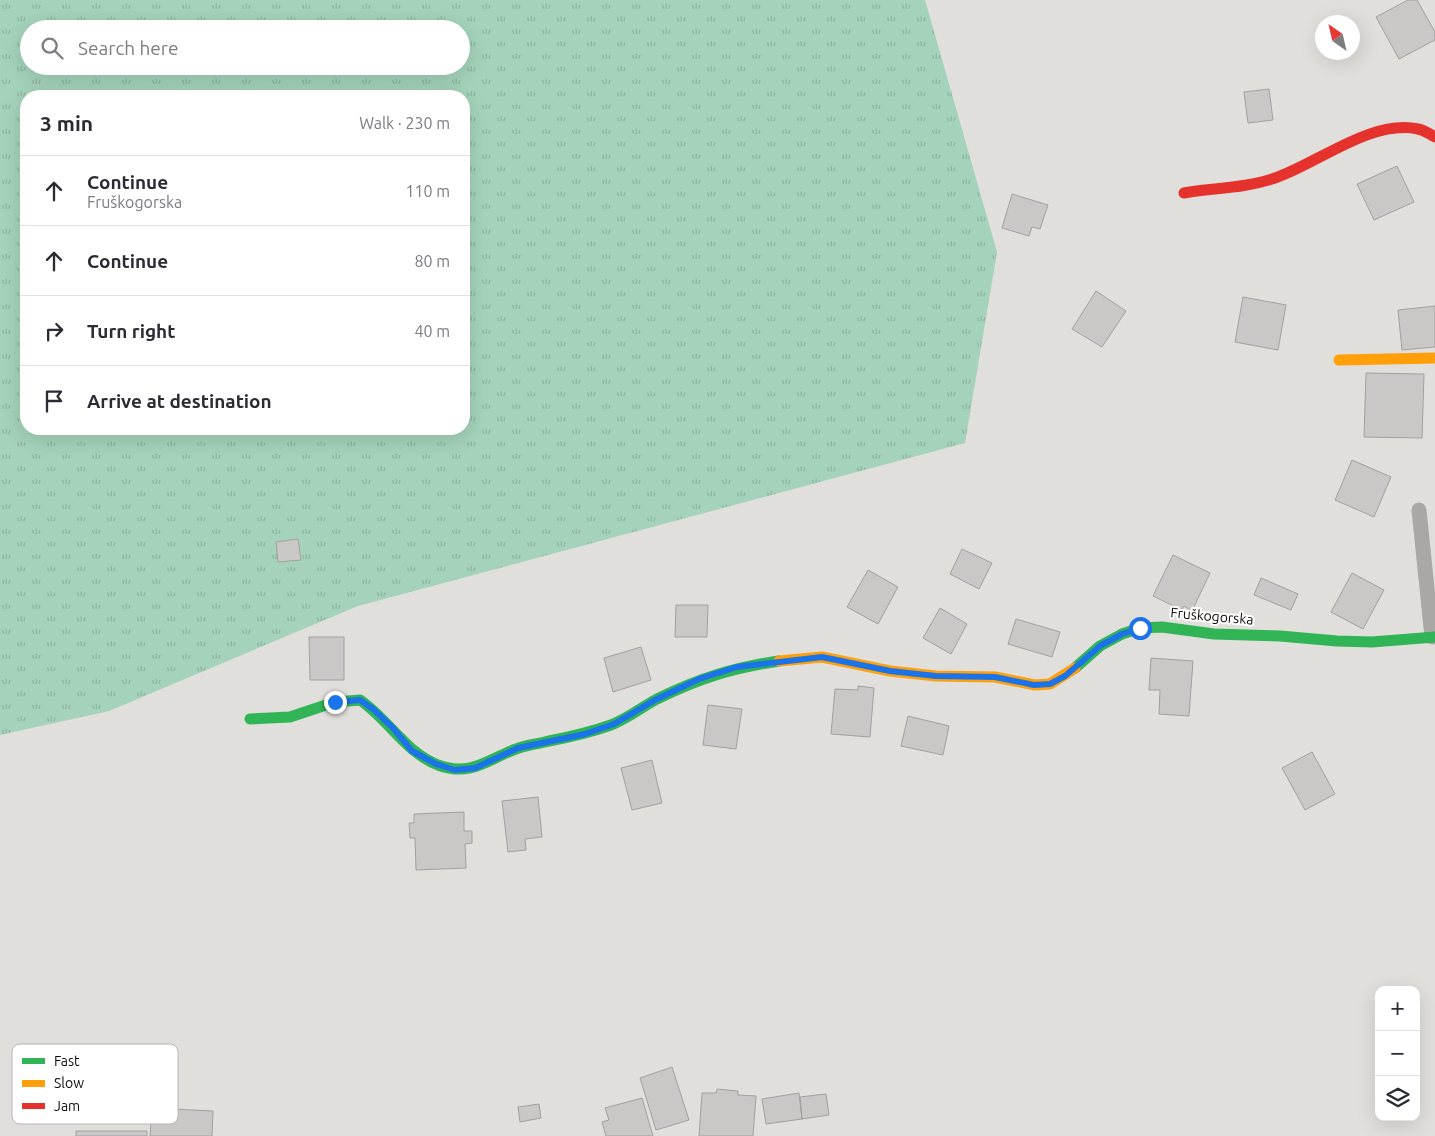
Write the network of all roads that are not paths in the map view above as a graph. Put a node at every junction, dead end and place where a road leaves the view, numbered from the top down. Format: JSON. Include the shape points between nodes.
{"nodes":[{"id":1,"x":1435,"y":137,"type":"edge"},
{"id":2,"x":1184,"y":193,"type":"dead end"},
{"id":3,"x":1435,"y":358,"type":"edge"},
{"id":4,"x":1338,"y":360,"type":"dead end"},
{"id":5,"x":1419,"y":510,"type":"dead end"},
{"id":6,"x":1434,"y":637,"type":"edge"},
{"id":7,"x":250,"y":719,"type":"dead end"}],
"edges":[{"from":1,"to":2,"type":"street","via":[[1427,130],[1411,126],[1392,129],[1349,144],[1274,178]]},
{"from":3,"to":4,"type":"street"},
{"from":5,"to":6,"type":"lane"},
{"from":6,"to":7,"type":"street","name":"Fruškogorska","via":[[1338,641],[1140,628],[1100,646],[1065,676],[1050,684],[1034,685],[995,677],[890,671],[822,657],[737,667],[699,679],[614,724],[585,734],[518,748],[475,768],[455,770],[412,751],[393,728],[360,700],[335,702],[290,717]]}]}
